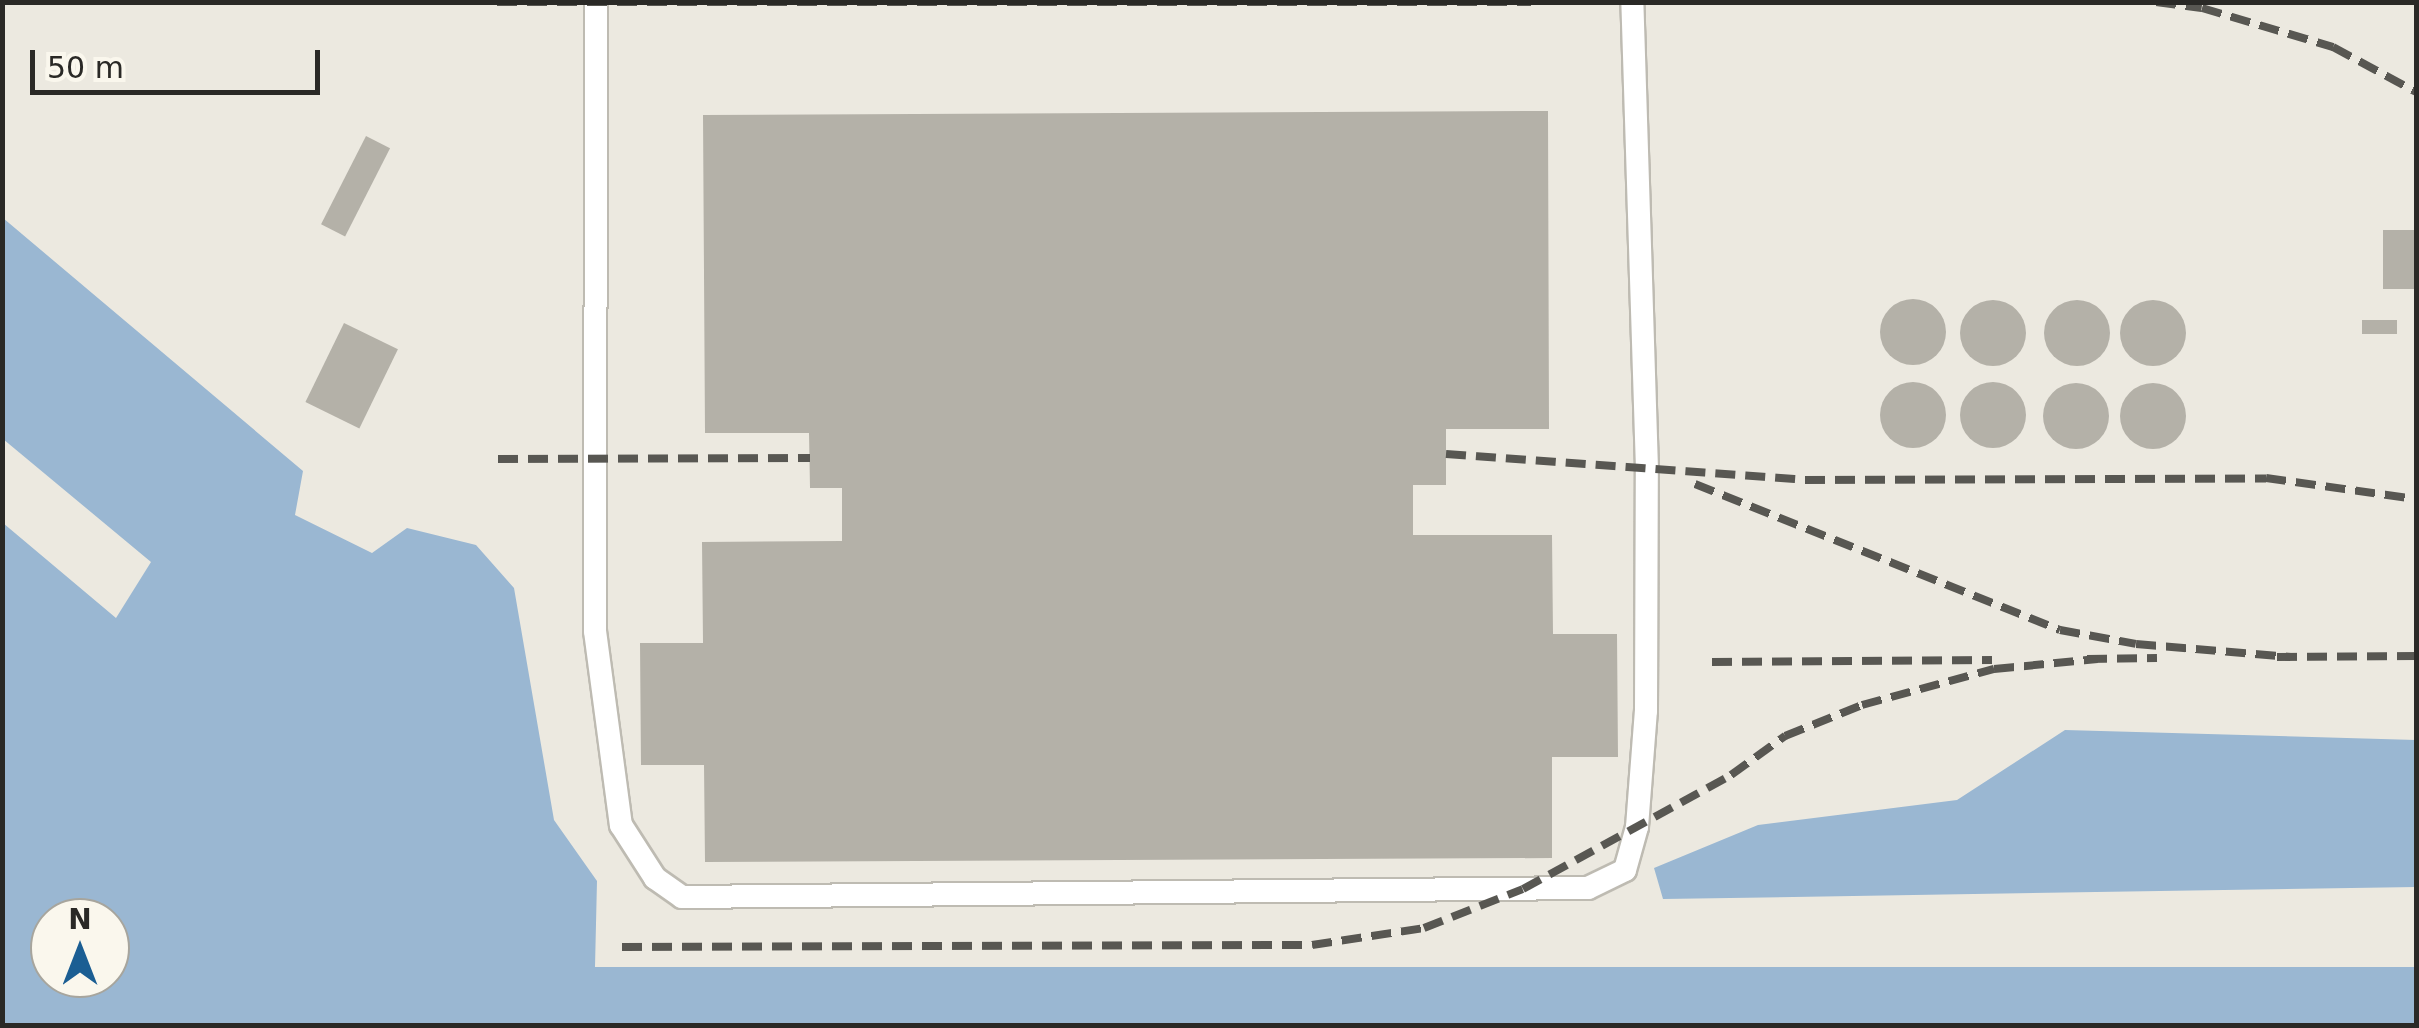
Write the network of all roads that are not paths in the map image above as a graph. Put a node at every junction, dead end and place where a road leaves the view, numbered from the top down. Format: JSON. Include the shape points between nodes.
{"nodes":[{"id":1,"x":596,"y":2,"type":"edge"},
{"id":2,"x":1632,"y":2,"type":"edge"}],
"edges":[{"from":1,"to":2,"type":"lane","via":[[594,631],[621,826],[655,878],[682,898],[1588,888],[1625,870],[1637,828],[1646,711],[1647,468]]}]}
